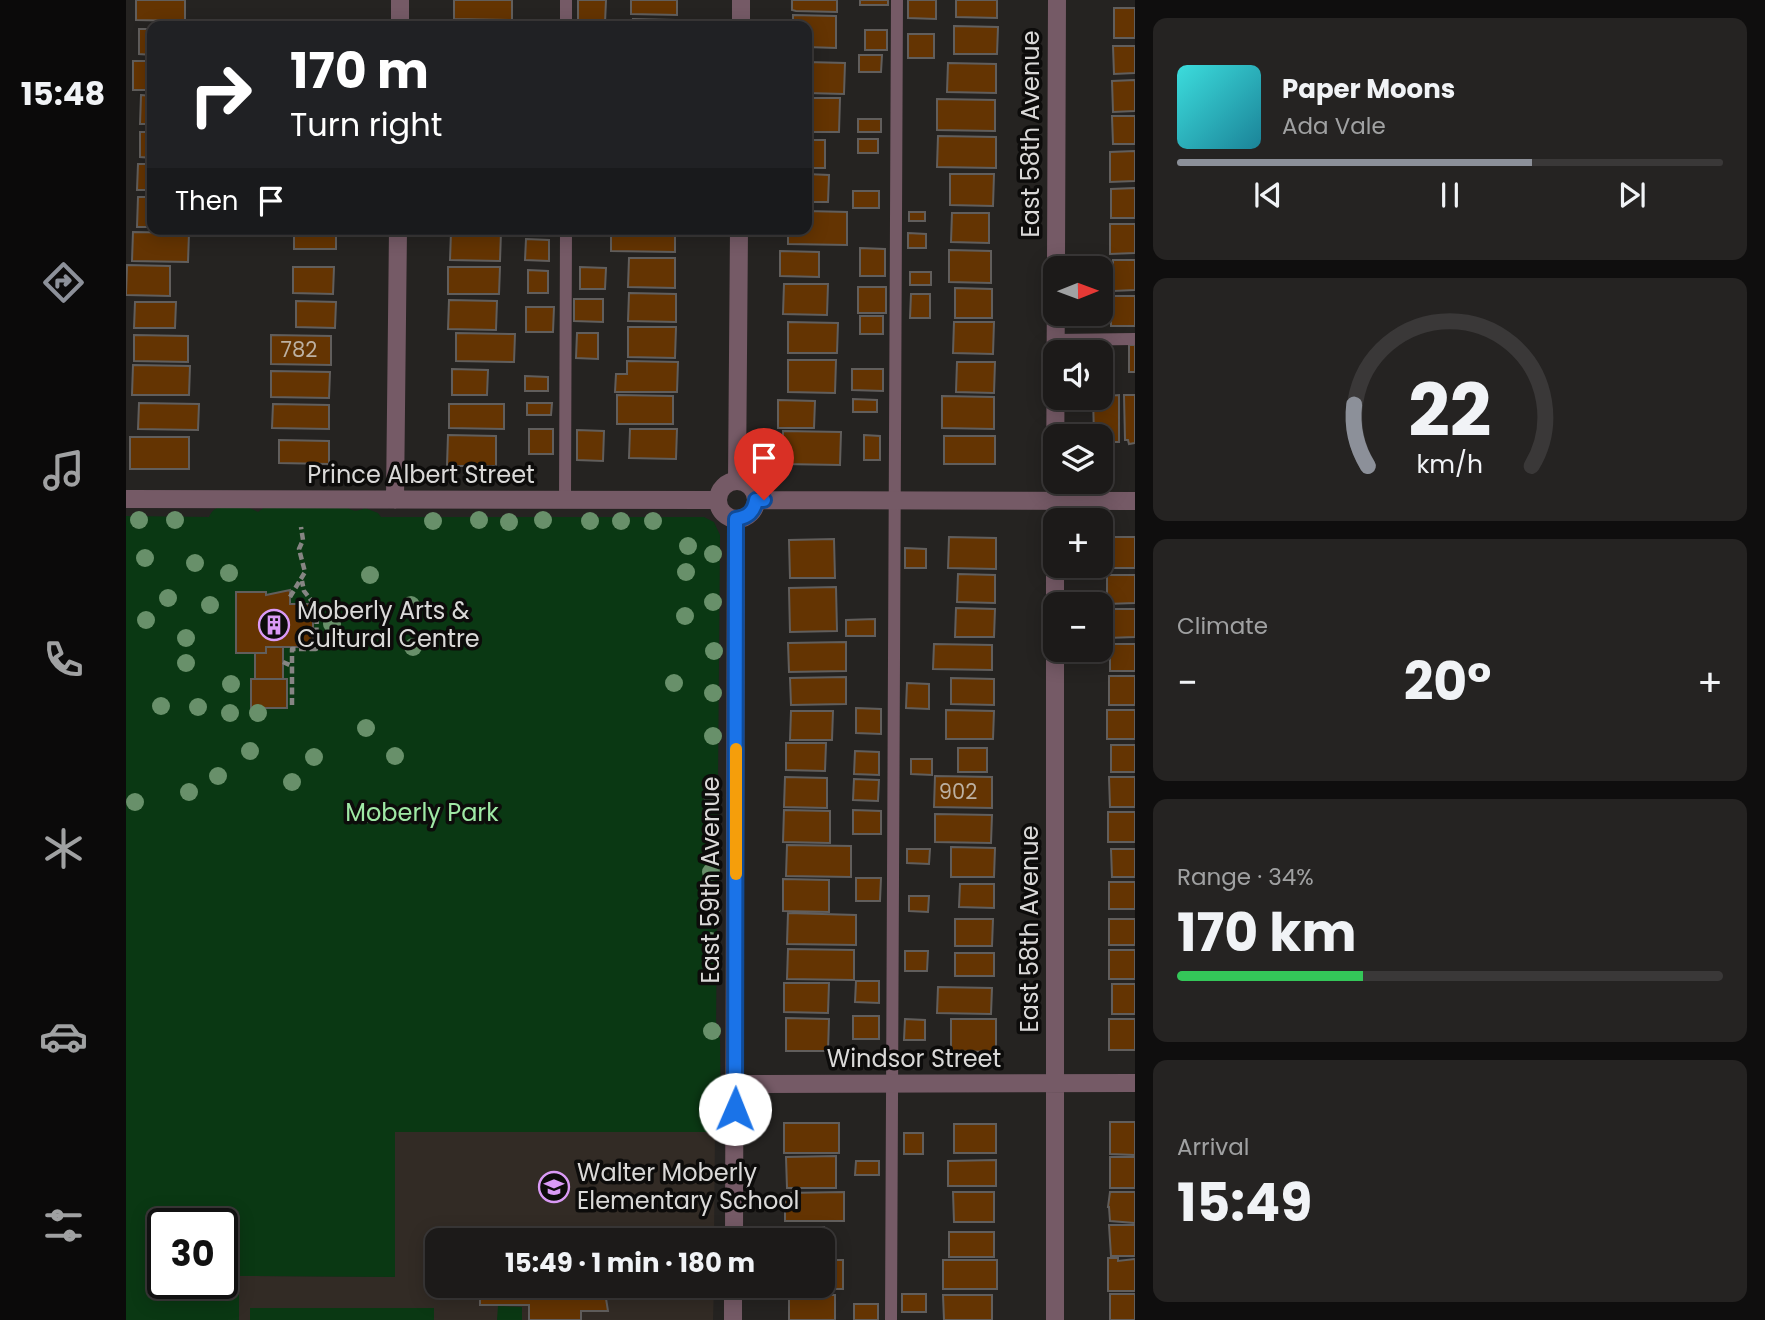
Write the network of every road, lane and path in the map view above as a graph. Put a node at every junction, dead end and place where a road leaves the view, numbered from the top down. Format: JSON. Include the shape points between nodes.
{"nodes":[{"id":1,"x":400,"y":0,"type":"edge"},
{"id":2,"x":566,"y":0,"type":"edge"},
{"id":3,"x":741,"y":0,"type":"edge"},
{"id":4,"x":897,"y":0,"type":"edge"},
{"id":5,"x":1057,"y":0,"type":"edge"},
{"id":6,"x":400,"y":21,"type":"edge"},
{"id":7,"x":566,"y":21,"type":"edge"},
{"id":8,"x":741,"y":21,"type":"edge"},
{"id":9,"x":398,"y":235,"type":"edge"},
{"id":10,"x":566,"y":235,"type":"edge"},
{"id":11,"x":739,"y":235,"type":"edge"},
{"id":12,"x":1135,"y":339,"type":"edge"},
{"id":13,"x":1054,"y":340,"type":"joint"},
{"id":14,"x":1054,"y":410,"type":"edge"},
{"id":15,"x":737,"y":480,"type":"junction"},
{"id":16,"x":126,"y":499,"type":"edge"},
{"id":17,"x":395,"y":500,"type":"junction"},
{"id":18,"x":565,"y":500,"type":"junction"},
{"id":19,"x":717,"y":500,"type":"junction"},
{"id":20,"x":756,"y":500,"type":"junction"},
{"id":21,"x":896,"y":500,"type":"junction"},
{"id":22,"x":1055,"y":500,"type":"junction"},
{"id":23,"x":1135,"y":500,"type":"edge"},
{"id":24,"x":1055,"y":508,"type":"edge"},
{"id":25,"x":736,"y":519,"type":"junction"},
{"id":26,"x":301,"y":527,"type":"dead end"},
{"id":27,"x":1055,"y":578,"type":"edge"},
{"id":28,"x":302,"y":581,"type":"junction"},
{"id":29,"x":290,"y":597,"type":"dead end"},
{"id":30,"x":283,"y":662,"type":"dead end"},
{"id":31,"x":292,"y":666,"type":"junction"},
{"id":32,"x":283,"y":671,"type":"dead end"},
{"id":33,"x":292,"y":705,"type":"dead end"},
{"id":34,"x":892,"y":1083,"type":"junction"},
{"id":35,"x":1054,"y":1083,"type":"junction"},
{"id":36,"x":1135,"y":1083,"type":"edge"},
{"id":37,"x":735,"y":1084,"type":"junction"},
{"id":38,"x":734,"y":1228,"type":"edge"},
{"id":39,"x":733,"y":1298,"type":"edge"},
{"id":40,"x":733,"y":1320,"type":"edge"},
{"id":41,"x":891,"y":1320,"type":"edge"},
{"id":42,"x":1055,"y":1320,"type":"edge"}],
"edges":[{"from":1,"to":6,"type":"street"},
{"from":2,"to":7,"type":"lane"},
{"from":3,"to":8,"type":"street"},
{"from":4,"to":21,"type":"lane"},
{"from":5,"to":13,"type":"street","name":"East 58th Avenue"},
{"from":9,"to":17,"type":"street"},
{"from":10,"to":18,"type":"lane"},
{"from":11,"to":15,"type":"street"},
{"from":12,"to":13,"type":"lane"},
{"from":14,"to":22,"type":"street","name":"East 58th Avenue"},
{"from":15,"to":19,"type":"street","via":[[725,484]]},
{"from":15,"to":20,"type":"street","via":[[748,484]]},
{"from":16,"to":17,"type":"street","name":"Prince Albert Street"},
{"from":17,"to":18,"type":"street","name":"Prince Albert Street"},
{"from":18,"to":19,"type":"street","name":"Prince Albert Street"},
{"from":19,"to":25,"type":"street","via":[[725,516]]},
{"from":20,"to":21,"type":"street"},
{"from":20,"to":25,"type":"street","via":[[748,516]]},
{"from":21,"to":22,"type":"street"},
{"from":21,"to":34,"type":"lane"},
{"from":22,"to":23,"type":"street"},
{"from":22,"to":24,"type":"street","name":"East 58th Avenue"},
{"from":25,"to":37,"type":"street","name":"East 59th Avenue"},
{"from":26,"to":28,"type":"path"},
{"from":27,"to":35,"type":"street","name":"East 58th Avenue"},
{"from":28,"to":29,"type":"path"},
{"from":28,"to":31,"type":"path","via":[[317,608],[316,649],[292,649]]},
{"from":30,"to":31,"type":"path"},
{"from":31,"to":32,"type":"path"},
{"from":31,"to":33,"type":"path"},
{"from":34,"to":35,"type":"street","name":"Windsor Street"},
{"from":34,"to":37,"type":"street","name":"Windsor Street"},
{"from":34,"to":41,"type":"lane"},
{"from":35,"to":36,"type":"street","name":"Windsor Street"},
{"from":35,"to":42,"type":"street","name":"East 58th Avenue"},
{"from":37,"to":38,"type":"street","name":"East 59th Avenue"},
{"from":39,"to":40,"type":"street"}]}
